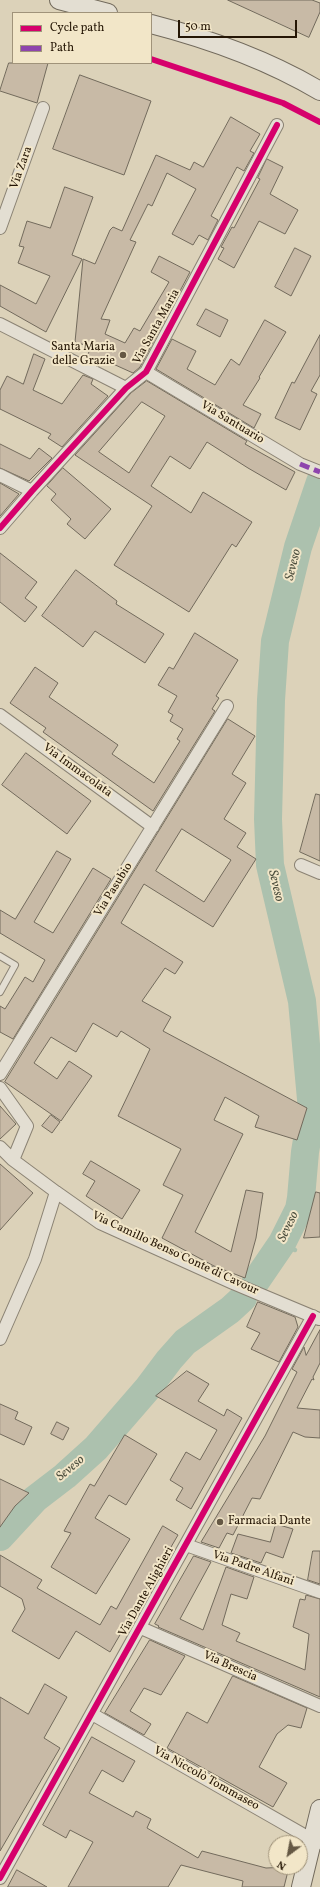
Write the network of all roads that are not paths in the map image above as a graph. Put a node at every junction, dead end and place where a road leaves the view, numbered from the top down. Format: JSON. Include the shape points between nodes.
{"nodes":[{"id":1,"x":59,"y":0,"type":"edge"},
{"id":2,"x":104,"y":12,"type":"edge"},
{"id":3,"x":152,"y":24,"type":"edge"},
{"id":4,"x":320,"y":91,"type":"edge"},
{"id":5,"x":43,"y":108,"type":"dead end"},
{"id":6,"x":277,"y":125,"type":"dead end"},
{"id":7,"x":0,"y":228,"type":"edge"},
{"id":8,"x":0,"y":324,"type":"edge"},
{"id":9,"x":146,"y":372,"type":"junction"},
{"id":10,"x":126,"y":388,"type":"junction"},
{"id":11,"x":320,"y":472,"type":"edge"},
{"id":12,"x":0,"y":475,"type":"edge"},
{"id":13,"x":32,"y":491,"type":"junction"},
{"id":14,"x":0,"y":528,"type":"edge"},
{"id":15,"x":227,"y":706,"type":"dead end"},
{"id":16,"x":0,"y":715,"type":"edge"},
{"id":17,"x":154,"y":827,"type":"junction"},
{"id":18,"x":301,"y":865,"type":"dead end"},
{"id":19,"x":320,"y":873,"type":"edge"},
{"id":20,"x":0,"y":956,"type":"edge"},
{"id":21,"x":0,"y":992,"type":"edge"},
{"id":22,"x":0,"y":1074,"type":"edge"},
{"id":23,"x":0,"y":1088,"type":"edge"},
{"id":24,"x":0,"y":1146,"type":"edge"},
{"id":25,"x":13,"y":1160,"type":"junction"},
{"id":26,"x":56,"y":1192,"type":"junction"},
{"id":27,"x":316,"y":1318,"type":"edge"},
{"id":28,"x":0,"y":1339,"type":"edge"},
{"id":29,"x":186,"y":1545,"type":"junction"},
{"id":30,"x":320,"y":1592,"type":"edge"},
{"id":31,"x":141,"y":1628,"type":"junction"},
{"id":32,"x":320,"y":1706,"type":"edge"},
{"id":33,"x":92,"y":1714,"type":"junction"},
{"id":34,"x":320,"y":1809,"type":"edge"},
{"id":35,"x":316,"y":1842,"type":"edge"},
{"id":36,"x":0,"y":1878,"type":"edge"},
{"id":37,"x":301,"y":1887,"type":"edge"}],
"edges":[{"from":1,"to":2,"type":"main road"},
{"from":3,"to":4,"type":"main road","via":[[248,56],[299,78]]},
{"from":5,"to":7,"type":"street","name":"Via Zara"},
{"from":6,"to":9,"type":"street","name":"Via Santa Maria"},
{"from":8,"to":10,"type":"street"},
{"from":9,"to":10,"type":"street","name":"Via Santa Maria"},
{"from":9,"to":11,"type":"street","name":"Via Santuario","via":[[300,464]]},
{"from":10,"to":13,"type":"street","name":"Via Santa Maria"},
{"from":12,"to":13,"type":"street"},
{"from":13,"to":14,"type":"street","name":"Via Santa Maria"},
{"from":15,"to":17,"type":"street","name":"Via Pasubio"},
{"from":16,"to":17,"type":"street","name":"Via Immacolata"},
{"from":17,"to":22,"type":"street","name":"Via Pasubio"},
{"from":18,"to":19,"type":"street"},
{"from":20,"to":21,"type":"lane","via":[[15,965]]},
{"from":23,"to":25,"type":"street","via":[[28,1126]]},
{"from":24,"to":25,"type":"street","name":"Via Camillo Benso Conte di Cavour"},
{"from":25,"to":26,"type":"street","name":"Via Camillo Benso Conte di Cavour"},
{"from":26,"to":27,"type":"street","name":"Via Camillo Benso Conte di Cavour","via":[[100,1223]]},
{"from":26,"to":28,"type":"street","via":[[35,1258]]},
{"from":27,"to":29,"type":"street","name":"Via Dante Alighieri"},
{"from":29,"to":30,"type":"street","name":"Via Padre Alfani"},
{"from":29,"to":31,"type":"street","name":"Via Dante Alighieri"},
{"from":31,"to":32,"type":"street","name":"Via Brescia"},
{"from":31,"to":33,"type":"street","name":"Via Dante Alighieri"},
{"from":33,"to":35,"type":"street","name":"Via Niccolò Tommaseo"},
{"from":33,"to":36,"type":"street","name":"Via Dante Alighieri"},
{"from":34,"to":35,"type":"main road"},
{"from":35,"to":37,"type":"main road"}]}
